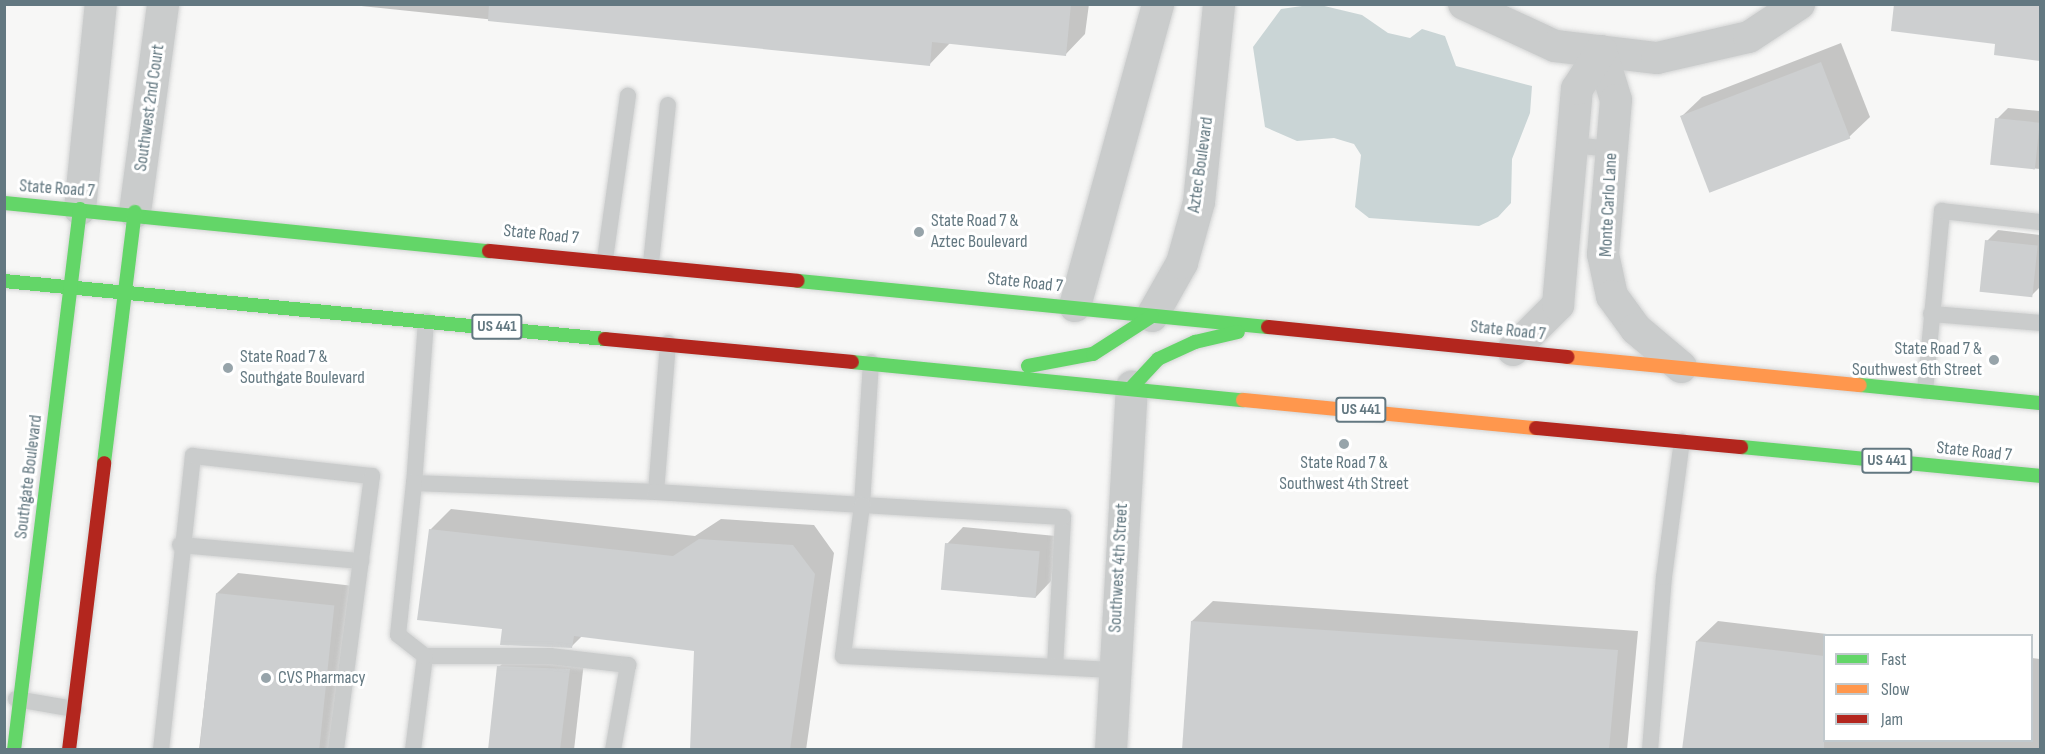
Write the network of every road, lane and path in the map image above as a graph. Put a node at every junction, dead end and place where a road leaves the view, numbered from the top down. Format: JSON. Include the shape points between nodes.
{"nodes":[{"id":1,"x":101,"y":4,"type":"edge"},
{"id":2,"x":163,"y":4,"type":"edge"},
{"id":3,"x":1158,"y":4,"type":"edge"},
{"id":4,"x":1220,"y":4,"type":"edge"},
{"id":5,"x":1464,"y":4,"type":"edge"},
{"id":6,"x":1799,"y":4,"type":"edge"},
{"id":7,"x":1601,"y":51,"type":"junction"},
{"id":8,"x":628,"y":96,"type":"dead end"},
{"id":9,"x":668,"y":105,"type":"dead end"},
{"id":10,"x":1572,"y":145,"type":"junction"},
{"id":11,"x":1612,"y":148,"type":"junction"},
{"id":12,"x":4,"y":203,"type":"edge"},
{"id":13,"x":80,"y":209,"type":"junction"},
{"id":14,"x":135,"y":212,"type":"junction"},
{"id":15,"x":2040,"y":222,"type":"edge"},
{"id":16,"x":605,"y":259,"type":"junction"},
{"id":17,"x":651,"y":263,"type":"junction"},
{"id":18,"x":4,"y":281,"type":"edge"},
{"id":19,"x":71,"y":287,"type":"junction"},
{"id":20,"x":123,"y":293,"type":"junction"},
{"id":21,"x":1075,"y":306,"type":"junction"},
{"id":22,"x":1931,"y":314,"type":"junction"},
{"id":23,"x":1152,"y":316,"type":"junction"},
{"id":24,"x":426,"y":321,"type":"junction"},
{"id":25,"x":2040,"y":323,"type":"edge"},
{"id":26,"x":1266,"y":325,"type":"junction"},
{"id":27,"x":668,"y":343,"type":"junction"},
{"id":28,"x":1513,"y":350,"type":"junction"},
{"id":29,"x":871,"y":362,"type":"junction"},
{"id":30,"x":1682,"y":367,"type":"junction"},
{"id":31,"x":988,"y":374,"type":"junction"},
{"id":32,"x":1132,"y":387,"type":"junction"},
{"id":33,"x":1925,"y":391,"type":"junction"},
{"id":34,"x":2040,"y":403,"type":"edge"},
{"id":35,"x":1682,"y":441,"type":"junction"},
{"id":36,"x":2040,"y":476,"type":"edge"},
{"id":37,"x":414,"y":483,"type":"junction"},
{"id":38,"x":656,"y":492,"type":"junction"},
{"id":39,"x":862,"y":505,"type":"junction"},
{"id":40,"x":180,"y":545,"type":"junction"},
{"id":41,"x":361,"y":561,"type":"junction"},
{"id":42,"x":425,"y":656,"type":"junction"},
{"id":43,"x":1054,"y":667,"type":"junction"},
{"id":44,"x":1114,"y":670,"type":"junction"},
{"id":45,"x":12,"y":698,"type":"edge"},
{"id":46,"x":74,"y":709,"type":"junction"},
{"id":47,"x":14,"y":750,"type":"edge"},
{"id":48,"x":69,"y":750,"type":"edge"},
{"id":49,"x":161,"y":750,"type":"edge"},
{"id":50,"x":336,"y":750,"type":"edge"},
{"id":51,"x":413,"y":750,"type":"edge"},
{"id":52,"x":613,"y":750,"type":"edge"},
{"id":53,"x":1111,"y":750,"type":"edge"},
{"id":54,"x":1650,"y":750,"type":"edge"}],
"edges":[{"from":1,"to":13,"type":"street"},
{"from":2,"to":14,"type":"street","name":"Southwest 2nd Court"},
{"from":3,"to":21,"type":"street"},
{"from":4,"to":23,"type":"street","name":"Aztec Boulevard","via":[[1199,202],[1182,262]]},
{"from":5,"to":7,"type":"street","via":[[1555,46]]},
{"from":6,"to":7,"type":"street","via":[[1749,37],[1657,58]]},
{"from":7,"to":10,"type":"street","via":[[1577,89]]},
{"from":7,"to":11,"type":"street","name":"Monte Carlo Lane","via":[[1616,100]]},
{"from":8,"to":16,"type":"lane"},
{"from":9,"to":17,"type":"lane"},
{"from":10,"to":11,"type":"lane"},
{"from":10,"to":28,"type":"street","via":[[1558,305]]},
{"from":11,"to":30,"type":"street","name":"Monte Carlo Lane","via":[[1603,254],[1612,296],[1636,329]]},
{"from":12,"to":13,"type":"main road","name":"State Road 7"},
{"from":13,"to":14,"type":"main road","name":"State Road 7"},
{"from":13,"to":19,"type":"main road","name":"Southgate Boulevard"},
{"from":14,"to":16,"type":"main road","name":"State Road 7"},
{"from":14,"to":20,"type":"main road"},
{"from":15,"to":22,"type":"lane","via":[[1942,211]]},
{"from":16,"to":17,"type":"main road","name":"State Road 7"},
{"from":17,"to":21,"type":"main road","name":"State Road 7"},
{"from":18,"to":19,"type":"main road","name":"State Road 7","number":"US 441"},
{"from":19,"to":20,"type":"main road","name":"State Road 7","number":"US 441"},
{"from":19,"to":45,"type":"main road","name":"Southgate Boulevard"},
{"from":20,"to":24,"type":"main road","name":"State Road 7","number":"US 441"},
{"from":20,"to":46,"type":"main road"},
{"from":21,"to":23,"type":"main road","name":"State Road 7"},
{"from":22,"to":25,"type":"lane"},
{"from":22,"to":33,"type":"lane"},
{"from":23,"to":26,"type":"main road","name":"State Road 7"},
{"from":23,"to":31,"type":"main road","via":[[1094,354]]},
{"from":24,"to":27,"type":"main road","name":"State Road 7","number":"US 441"},
{"from":24,"to":37,"type":"lane"},
{"from":26,"to":28,"type":"main road","name":"State Road 7"},
{"from":26,"to":32,"type":"main road","via":[[1195,342],[1158,359]]},
{"from":27,"to":29,"type":"main road","name":"State Road 7","number":"US 441"},
{"from":27,"to":38,"type":"lane"},
{"from":28,"to":30,"type":"main road","name":"State Road 7"},
{"from":29,"to":31,"type":"main road","name":"State Road 7","number":"US 441"},
{"from":29,"to":39,"type":"lane"},
{"from":30,"to":33,"type":"main road","name":"State Road 7"},
{"from":31,"to":32,"type":"main road","name":"State Road 7","number":"US 441"},
{"from":32,"to":35,"type":"main road","name":"State Road 7","number":"US 441"},
{"from":32,"to":44,"type":"street","name":"Southwest 4th Street"},
{"from":33,"to":34,"type":"main road","name":"State Road 7"},
{"from":35,"to":36,"type":"main road","name":"State Road 7","number":"US 441"},
{"from":35,"to":54,"type":"lane","via":[[1664,577]]},
{"from":37,"to":38,"type":"lane"},
{"from":37,"to":42,"type":"lane","via":[[398,634]]},
{"from":38,"to":39,"type":"lane"},
{"from":39,"to":43,"type":"lane","via":[[1063,517]]},
{"from":39,"to":43,"type":"lane","via":[[843,656]]},
{"from":40,"to":41,"type":"lane"},
{"from":40,"to":41,"type":"lane","via":[[193,456],[372,476]]},
{"from":40,"to":49,"type":"lane"},
{"from":41,"to":50,"type":"lane"},
{"from":42,"to":51,"type":"lane"},
{"from":42,"to":52,"type":"lane","via":[[550,656],[628,665]]},
{"from":43,"to":44,"type":"lane"},
{"from":44,"to":53,"type":"street","name":"Southwest 4th Street"},
{"from":45,"to":46,"type":"lane"},
{"from":45,"to":47,"type":"main road","name":"Southgate Boulevard"},
{"from":46,"to":48,"type":"main road"}]}
